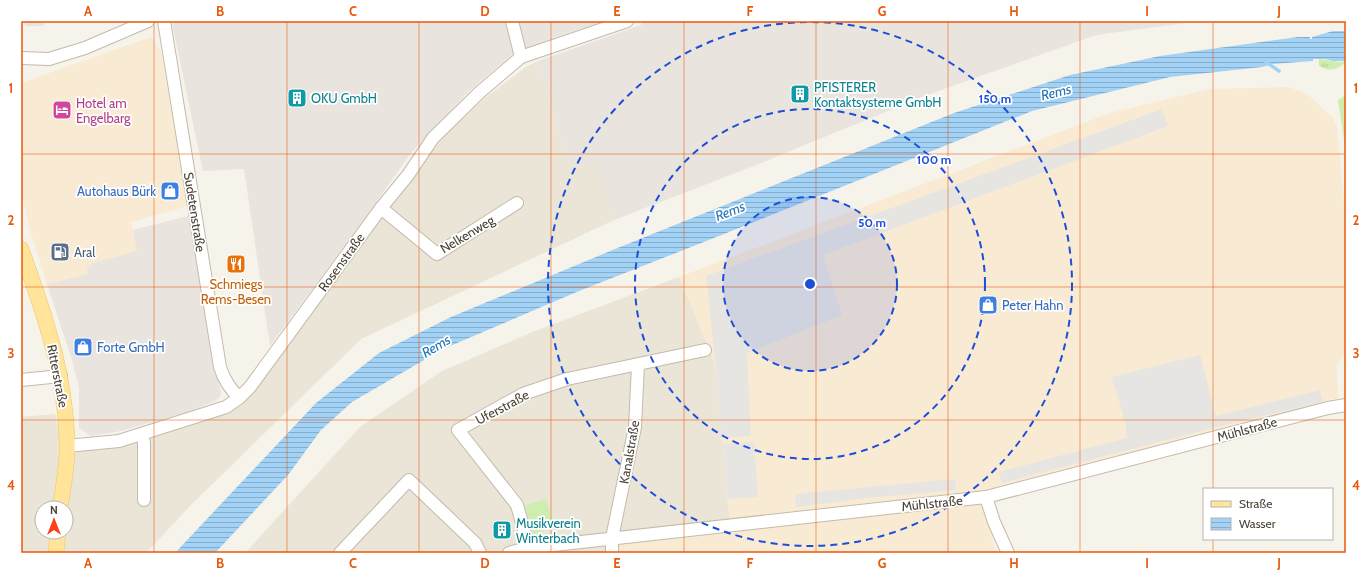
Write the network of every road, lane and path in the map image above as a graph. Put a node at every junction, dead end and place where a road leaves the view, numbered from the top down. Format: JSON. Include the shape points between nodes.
{"nodes":[{"id":1,"x":148,"y":21,"type":"edge"},
{"id":2,"x":164,"y":21,"type":"edge"},
{"id":3,"x":512,"y":21,"type":"edge"},
{"id":4,"x":627,"y":21,"type":"edge"},
{"id":5,"x":521,"y":57,"type":"junction"},
{"id":6,"x":21,"y":58,"type":"edge"},
{"id":7,"x":517,"y":203,"type":"dead end"},
{"id":8,"x":381,"y":208,"type":"junction"},
{"id":9,"x":21,"y":249,"type":"edge"},
{"id":10,"x":705,"y":350,"type":"dead end"},
{"id":11,"x":638,"y":365,"type":"junction"},
{"id":12,"x":61,"y":376,"type":"junction"},
{"id":13,"x":21,"y":380,"type":"edge"},
{"id":14,"x":239,"y":398,"type":"junction"},
{"id":15,"x":1346,"y":405,"type":"edge"},
{"id":16,"x":142,"y":434,"type":"junction"},
{"id":17,"x":67,"y":446,"type":"junction"},
{"id":18,"x":986,"y":497,"type":"junction"},
{"id":19,"x":61,"y":500,"type":"edge"},
{"id":20,"x":144,"y":500,"type":"dead end"},
{"id":21,"x":612,"y":538,"type":"junction"},
{"id":22,"x":57,"y":540,"type":"edge"},
{"id":23,"x":527,"y":548,"type":"junction"},
{"id":24,"x":56,"y":553,"type":"edge"},
{"id":25,"x":340,"y":553,"type":"edge"},
{"id":26,"x":480,"y":553,"type":"edge"},
{"id":27,"x":509,"y":553,"type":"edge"},
{"id":28,"x":612,"y":553,"type":"edge"},
{"id":29,"x":1008,"y":553,"type":"edge"}],
"edges":[{"from":1,"to":6,"type":"street","via":[[85,48],[56,57]]},
{"from":2,"to":14,"type":"street","name":"Sudetenstraße","via":[[220,367],[230,388]]},
{"from":3,"to":5,"type":"street"},
{"from":4,"to":5,"type":"street","name":"Rosenstraße"},
{"from":5,"to":8,"type":"street","name":"Rosenstraße","via":[[480,92],[433,138]]},
{"from":7,"to":8,"type":"street","name":"Nelkenweg","via":[[437,254]]},
{"from":8,"to":14,"type":"street","name":"Rosenstraße","via":[[250,387]]},
{"from":9,"to":12,"type":"main road","name":"Ritterstraße","via":[[43,311]]},
{"from":10,"to":11,"type":"street","name":"Uferstraße"},
{"from":11,"to":21,"type":"street","name":"Kanalstraße","via":[[635,427]]},
{"from":11,"to":23,"type":"street","name":"Uferstraße","via":[[567,379],[523,394],[458,430],[517,505]]},
{"from":12,"to":13,"type":"street"},
{"from":12,"to":17,"type":"main road","name":"Ritterstraße"},
{"from":14,"to":16,"type":"street","name":"Rosenstraße","via":[[226,407]]},
{"from":15,"to":18,"type":"street","name":"Mühlstraße"},
{"from":16,"to":17,"type":"street","name":"Rosenstraße","via":[[119,441]]},
{"from":16,"to":20,"type":"street"},
{"from":17,"to":19,"type":"main road","name":"Ritterstraße"},
{"from":18,"to":21,"type":"street","name":"Mühlstraße"},
{"from":18,"to":29,"type":"street"},
{"from":21,"to":23,"type":"street","name":"Mühlstraße"},
{"from":21,"to":28,"type":"street","name":"Kanalstraße"},
{"from":22,"to":24,"type":"main road"},
{"from":23,"to":27,"type":"street","name":"Mühlstraße"},
{"from":25,"to":26,"type":"street","via":[[409,480],[475,542]]}]}
